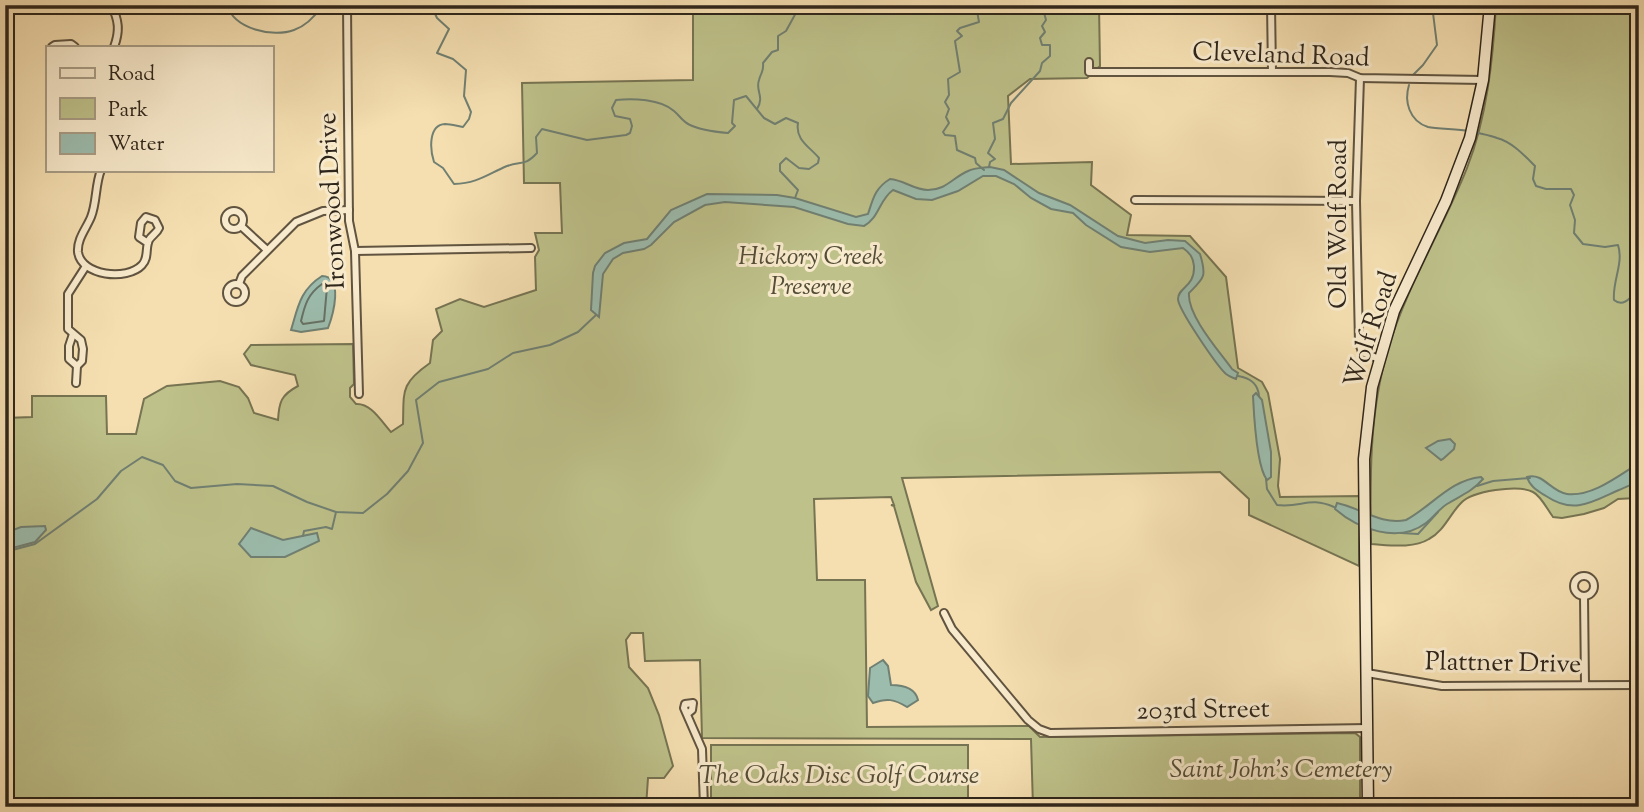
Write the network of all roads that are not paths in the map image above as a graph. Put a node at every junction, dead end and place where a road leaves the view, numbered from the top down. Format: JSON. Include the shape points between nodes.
{"nodes":[{"id":1,"x":111,"y":5,"type":"edge"},
{"id":2,"x":346,"y":5,"type":"edge"},
{"id":3,"x":1271,"y":5,"type":"edge"},
{"id":4,"x":1490,"y":5,"type":"edge"},
{"id":5,"x":54,"y":46,"type":"edge"},
{"id":6,"x":74,"y":46,"type":"edge"},
{"id":7,"x":114,"y":46,"type":"edge"},
{"id":8,"x":1088,"y":62,"type":"dead end"},
{"id":9,"x":1272,"y":72,"type":"junction"},
{"id":10,"x":1360,"y":78,"type":"junction"},
{"id":11,"x":1483,"y":80,"type":"junction"},
{"id":12,"x":101,"y":172,"type":"edge"},
{"id":13,"x":1135,"y":200,"type":"dead end"},
{"id":14,"x":1356,"y":201,"type":"junction"},
{"id":15,"x":349,"y":209,"type":"junction"},
{"id":16,"x":241,"y":226,"type":"dead end"},
{"id":17,"x":148,"y":243,"type":"dead end"},
{"id":18,"x":531,"y":248,"type":"dead end"},
{"id":19,"x":267,"y":250,"type":"junction"},
{"id":20,"x":355,"y":251,"type":"junction"},
{"id":21,"x":86,"y":266,"type":"junction"},
{"id":22,"x":239,"y":284,"type":"dead end"},
{"id":23,"x":73,"y":334,"type":"junction"},
{"id":24,"x":1379,"y":359,"type":"junction"},
{"id":25,"x":77,"y":366,"type":"junction"},
{"id":26,"x":76,"y":383,"type":"dead end"},
{"id":27,"x":359,"y":394,"type":"dead end"},
{"id":28,"x":1584,"y":596,"type":"dead end"},
{"id":29,"x":944,"y":613,"type":"dead end"},
{"id":30,"x":1367,"y":673,"type":"junction"},
{"id":31,"x":1585,"y":685,"type":"junction"},
{"id":32,"x":1639,"y":685,"type":"edge"},
{"id":33,"x":687,"y":714,"type":"dead end"},
{"id":34,"x":1368,"y":728,"type":"junction"},
{"id":35,"x":704,"y":807,"type":"edge"},
{"id":36,"x":1368,"y":807,"type":"edge"}],
"edges":[{"from":1,"to":7,"type":"street","via":[[119,33]]},
{"from":2,"to":15,"type":"street","name":"Ironwood Drive"},
{"from":3,"to":9,"type":"street"},
{"from":4,"to":11,"type":"main road","name":"Wolf Road"},
{"from":5,"to":6,"type":"street"},
{"from":8,"to":9,"type":"street","name":"Cleveland Road","via":[[1089,72]]},
{"from":9,"to":10,"type":"street","name":"Cleveland Road","via":[[1348,73]]},
{"from":10,"to":11,"type":"street","name":"Cleveland Road"},
{"from":10,"to":14,"type":"street","name":"Old Wolf Road"},
{"from":11,"to":24,"type":"main road","name":"Wolf Road","via":[[1470,138],[1394,311]]},
{"from":12,"to":21,"type":"street","via":[[91,216],[79,241],[78,254]]},
{"from":13,"to":14,"type":"street"},
{"from":14,"to":24,"type":"street","name":"Old Wolf Road","via":[[1359,343],[1362,352]]},
{"from":15,"to":19,"type":"street","via":[[306,216]]},
{"from":15,"to":20,"type":"street","name":"Ironwood Drive"},
{"from":16,"to":19,"type":"street"},
{"from":17,"to":21,"type":"street","via":[[143,265],[132,272],[108,274]]},
{"from":18,"to":20,"type":"street"},
{"from":19,"to":22,"type":"street"},
{"from":20,"to":27,"type":"street","name":"Ironwood Drive"},
{"from":21,"to":23,"type":"street","via":[[68,295],[68,329]]},
{"from":23,"to":25,"type":"street","via":[[69,359]]},
{"from":23,"to":25,"type":"street","via":[[83,349]]},
{"from":24,"to":30,"type":"main road","name":"Wolf Road","via":[[1365,436]]},
{"from":25,"to":26,"type":"street"},
{"from":28,"to":31,"type":"street"},
{"from":29,"to":34,"type":"street","name":"203rd Street","via":[[952,629],[1028,720],[1050,733]]},
{"from":30,"to":31,"type":"street","name":"Plattner Drive","via":[[1442,686]]},
{"from":30,"to":34,"type":"main road","name":"Wolf Road"},
{"from":31,"to":32,"type":"street","name":"Plattner Drive"},
{"from":33,"to":35,"type":"street","via":[[702,750]]},
{"from":34,"to":36,"type":"main road","name":"Wolf Road"}]}
